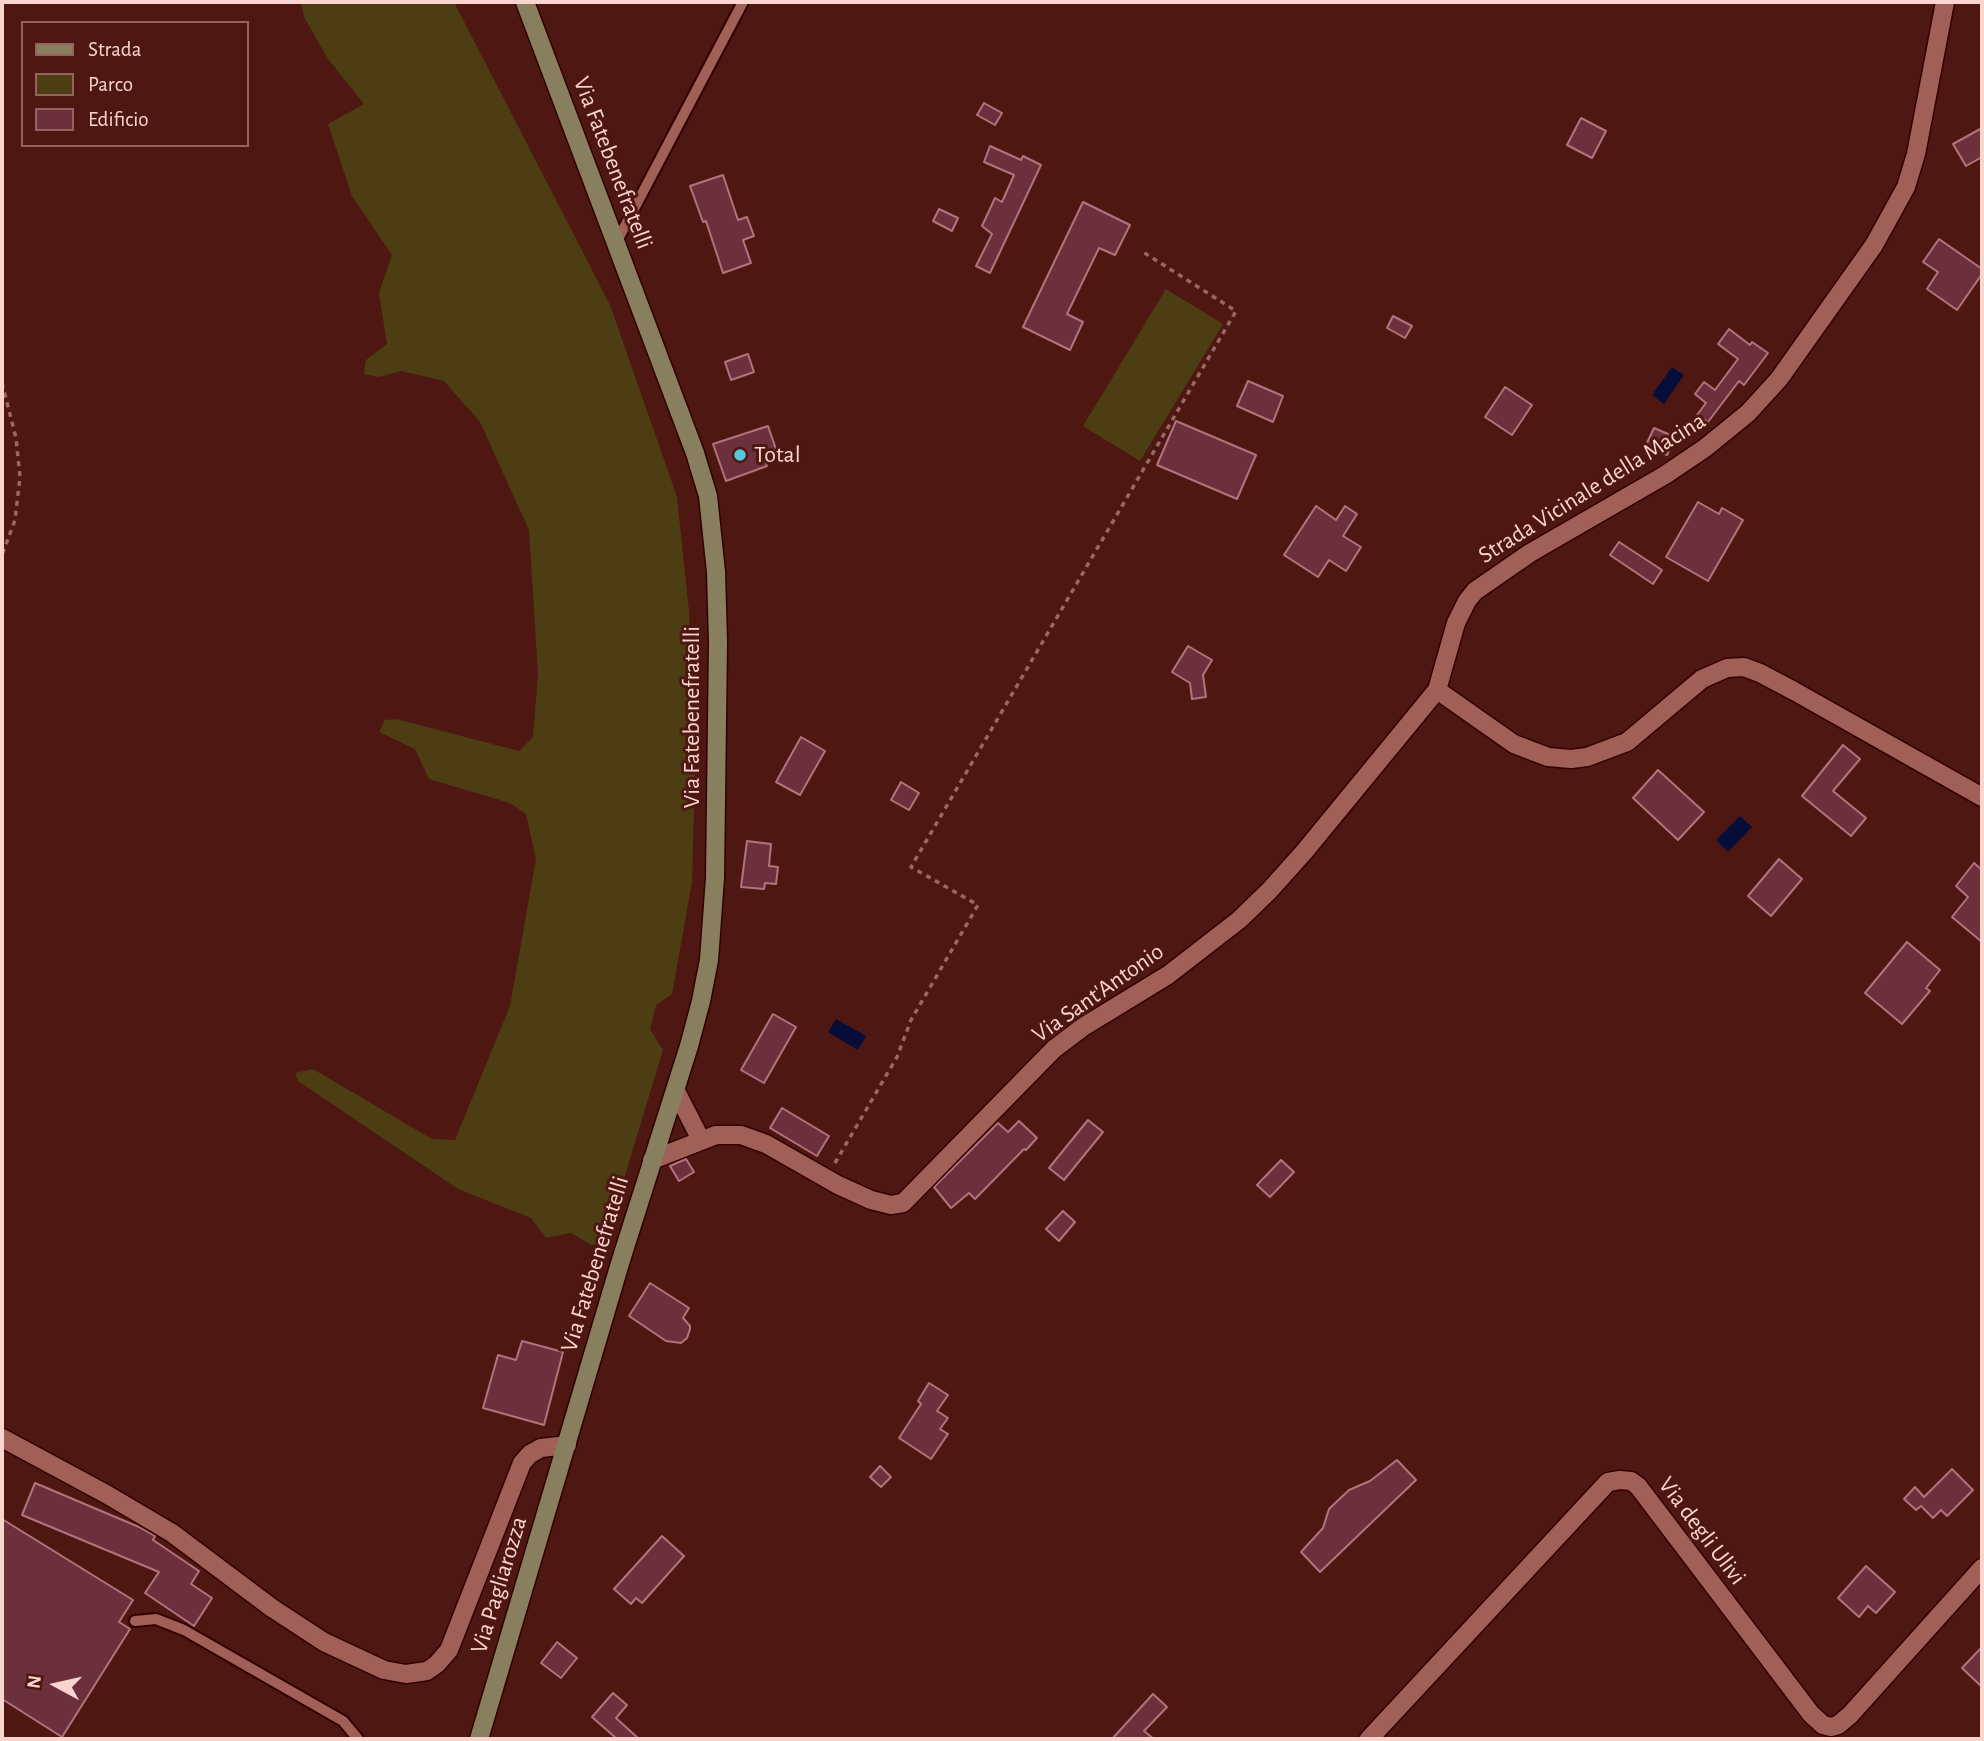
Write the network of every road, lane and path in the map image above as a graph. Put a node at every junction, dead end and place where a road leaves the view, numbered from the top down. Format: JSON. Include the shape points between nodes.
{"nodes":[{"id":1,"x":525,"y":2,"type":"edge"},
{"id":2,"x":743,"y":2,"type":"edge"},
{"id":3,"x":1945,"y":2,"type":"edge"},
{"id":4,"x":616,"y":243,"type":"junction"},
{"id":5,"x":1143,"y":252,"type":"dead end"},
{"id":6,"x":2,"y":383,"type":"edge"},
{"id":7,"x":2,"y":555,"type":"edge"},
{"id":8,"x":1437,"y":690,"type":"junction"},
{"id":9,"x":1982,"y":797,"type":"edge"},
{"id":10,"x":676,"y":1091,"type":"junction"},
{"id":11,"x":701,"y":1140,"type":"junction"},
{"id":12,"x":652,"y":1160,"type":"junction"},
{"id":13,"x":826,"y":1178,"type":"junction"},
{"id":14,"x":2,"y":1438,"type":"edge"},
{"id":15,"x":567,"y":1446,"type":"junction"},
{"id":16,"x":1982,"y":1568,"type":"edge"},
{"id":17,"x":135,"y":1621,"type":"dead end"},
{"id":18,"x":358,"y":1739,"type":"edge"},
{"id":19,"x":479,"y":1739,"type":"edge"},
{"id":20,"x":1369,"y":1739,"type":"edge"}],
"edges":[{"from":1,"to":4,"type":"street","name":"Via Fatebenefratelli"},
{"from":2,"to":4,"type":"lane"},
{"from":3,"to":8,"type":"street","name":"Strada Vicinale della Macina","via":[[1906,187],[1874,245],[1779,379],[1748,414],[1705,448],[1475,591],[1456,623]]},
{"from":4,"to":10,"type":"street","name":"Via Fatebenefratelli","via":[[703,479],[716,572],[714,906],[701,1002]]},
{"from":5,"to":13,"type":"path","via":[[1237,311],[911,867],[978,905]]},
{"from":6,"to":7,"type":"path","via":[[20,477],[15,520]]},
{"from":8,"to":9,"type":"street","via":[[1514,744],[1548,757],[1571,759],[1627,742],[1702,679],[1727,668],[1744,667]]},
{"from":8,"to":13,"type":"street","name":"Via Sant'Antonio","via":[[1255,905],[1168,975],[1054,1049],[906,1201],[886,1205]]},
{"from":10,"to":11,"type":"street"},
{"from":10,"to":12,"type":"street","name":"Via Fatebenefratelli"},
{"from":11,"to":12,"type":"street","name":"Via Sant'Antonio"},
{"from":11,"to":13,"type":"street","name":"Via Sant'Antonio","via":[[724,1134],[749,1137]]},
{"from":12,"to":15,"type":"street","name":"Via Fatebenefratelli"},
{"from":14,"to":15,"type":"street","via":[[172,1533],[312,1635],[375,1667],[406,1674],[427,1671],[449,1650],[522,1463],[535,1451]]},
{"from":15,"to":19,"type":"street","name":"Via Pagliarozza"},
{"from":16,"to":20,"type":"street","name":"Via degli Ulivi","via":[[1850,1715],[1831,1727],[1811,1714],[1638,1486],[1631,1481],[1608,1482]]},
{"from":17,"to":18,"type":"lane","via":[[156,1619],[176,1625],[343,1721]]}]}
